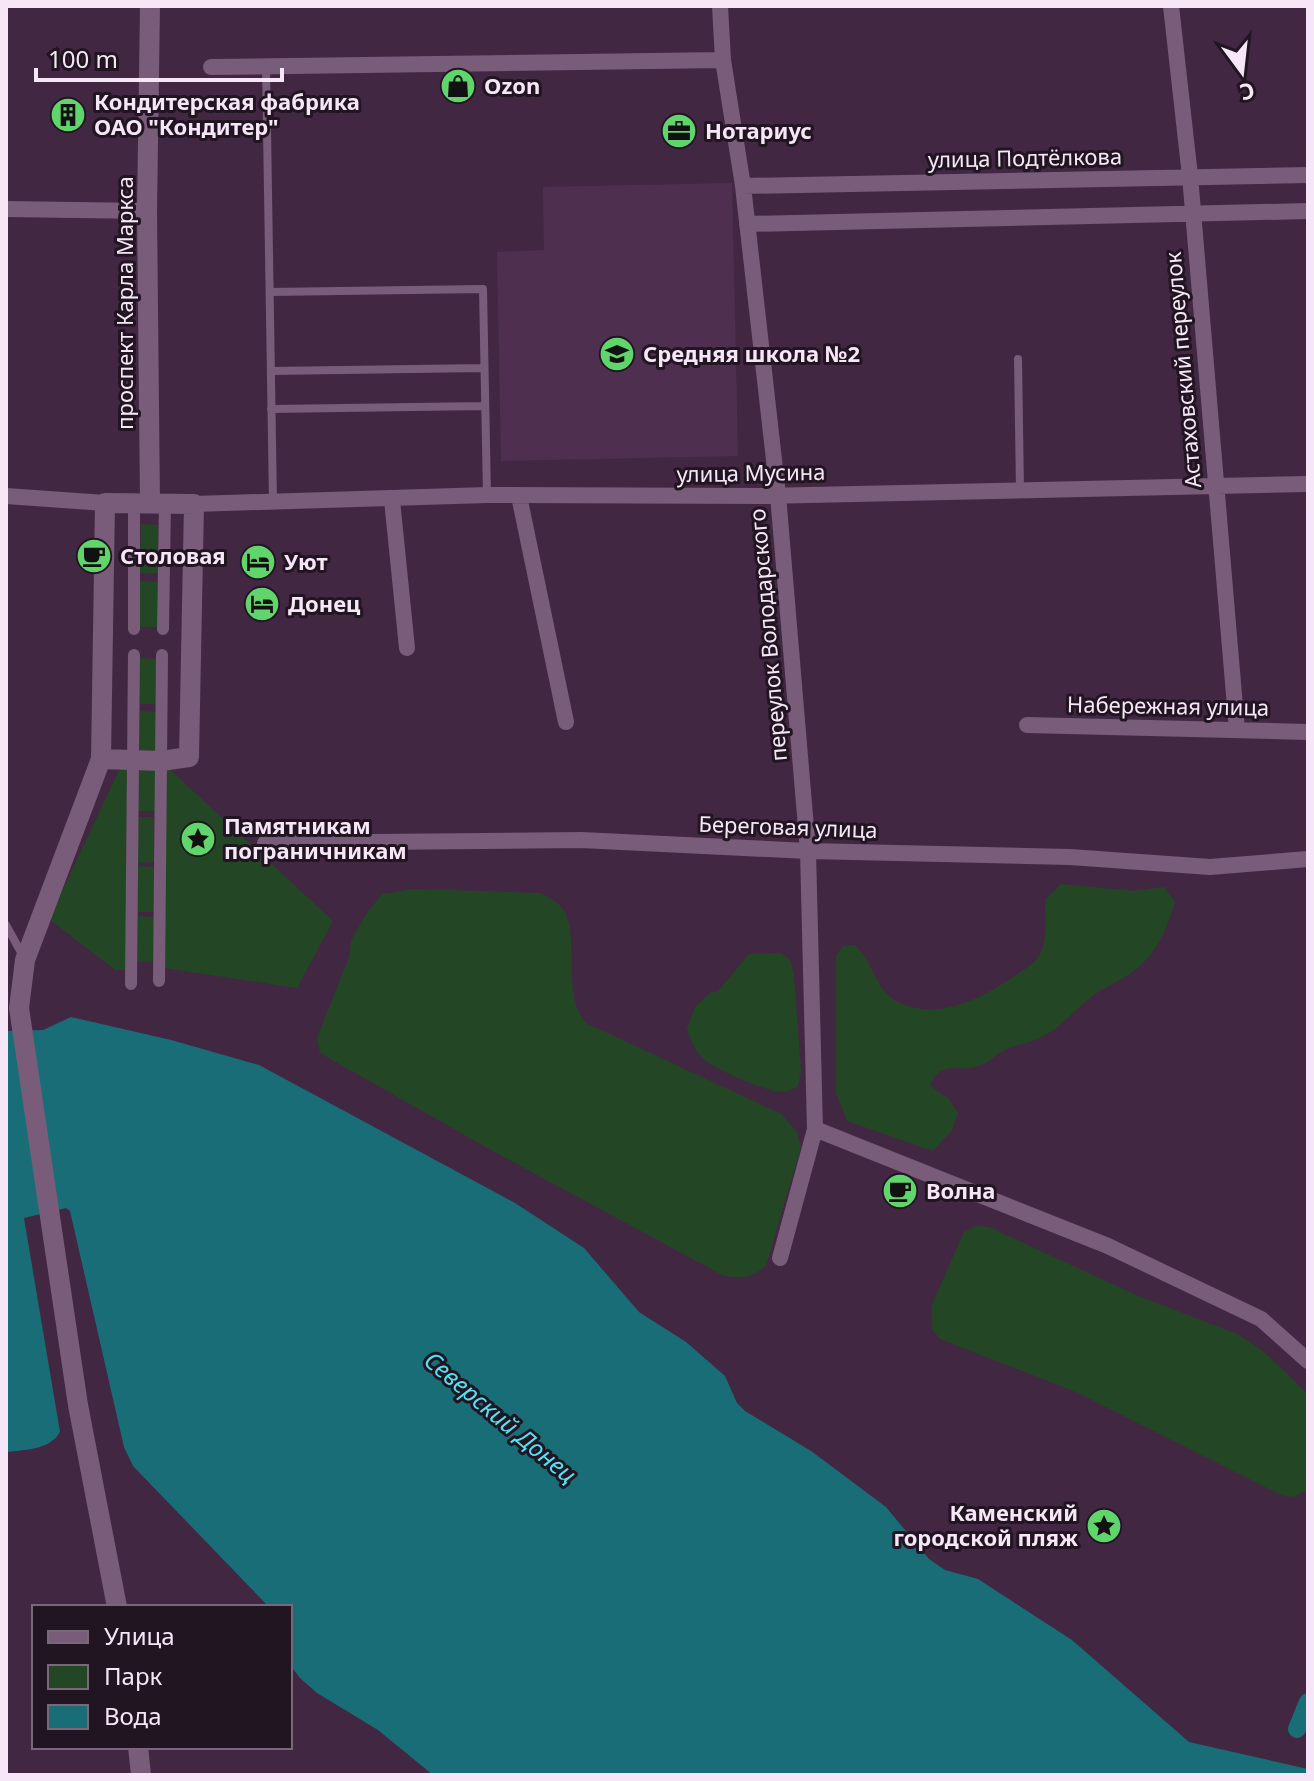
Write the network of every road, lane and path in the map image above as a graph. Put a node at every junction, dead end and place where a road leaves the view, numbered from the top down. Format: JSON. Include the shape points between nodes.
{"nodes":[{"id":1,"x":150,"y":6,"type":"edge"},
{"id":2,"x":720,"y":6,"type":"edge"},
{"id":3,"x":1171,"y":6,"type":"edge"},
{"id":4,"x":723,"y":60,"type":"junction"},
{"id":5,"x":211,"y":67,"type":"dead end"},
{"id":6,"x":266,"y":67,"type":"junction"},
{"id":7,"x":1308,"y":175,"type":"edge"},
{"id":8,"x":1190,"y":176,"type":"junction"},
{"id":9,"x":743,"y":186,"type":"junction"},
{"id":10,"x":6,"y":209,"type":"edge"},
{"id":11,"x":147,"y":211,"type":"junction"},
{"id":12,"x":1308,"y":211,"type":"edge"},
{"id":13,"x":1192,"y":212,"type":"junction"},
{"id":14,"x":747,"y":224,"type":"junction"},
{"id":15,"x":270,"y":292,"type":"junction"},
{"id":16,"x":1018,"y":359,"type":"dead end"},
{"id":17,"x":484,"y":368,"type":"junction"},
{"id":18,"x":271,"y":371,"type":"junction"},
{"id":19,"x":485,"y":406,"type":"junction"},
{"id":20,"x":271,"y":409,"type":"junction"},
{"id":21,"x":1308,"y":484,"type":"edge"},
{"id":22,"x":1215,"y":485,"type":"junction"},
{"id":23,"x":1020,"y":491,"type":"junction"},
{"id":24,"x":487,"y":495,"type":"junction"},
{"id":25,"x":778,"y":495,"type":"junction"},
{"id":26,"x":6,"y":496,"type":"edge"},
{"id":27,"x":519,"y":496,"type":"junction"},
{"id":28,"x":392,"y":500,"type":"junction"},
{"id":29,"x":105,"y":503,"type":"junction"},
{"id":30,"x":150,"y":503,"type":"junction"},
{"id":31,"x":273,"y":503,"type":"junction"},
{"id":32,"x":194,"y":504,"type":"junction"},
{"id":33,"x":134,"y":629,"type":"dead end"},
{"id":34,"x":163,"y":629,"type":"dead end"},
{"id":35,"x":407,"y":648,"type":"dead end"},
{"id":36,"x":134,"y":655,"type":"dead end"},
{"id":37,"x":162,"y":655,"type":"dead end"},
{"id":38,"x":566,"y":722,"type":"dead end"},
{"id":39,"x":1027,"y":725,"type":"dead end"},
{"id":40,"x":1237,"y":730,"type":"junction"},
{"id":41,"x":1308,"y":732,"type":"edge"},
{"id":42,"x":101,"y":759,"type":"junction"},
{"id":43,"x":133,"y":760,"type":"junction"},
{"id":44,"x":161,"y":761,"type":"junction"},
{"id":45,"x":265,"y":843,"type":"dead end"},
{"id":46,"x":808,"y":851,"type":"junction"},
{"id":47,"x":1308,"y":859,"type":"edge"},
{"id":48,"x":6,"y":925,"type":"edge"},
{"id":49,"x":25,"y":960,"type":"junction"},
{"id":50,"x":159,"y":981,"type":"dead end"},
{"id":51,"x":131,"y":984,"type":"dead end"},
{"id":52,"x":815,"y":1129,"type":"junction"},
{"id":53,"x":780,"y":1258,"type":"dead end"},
{"id":54,"x":1308,"y":1361,"type":"edge"},
{"id":55,"x":117,"y":1605,"type":"edge"},
{"id":56,"x":138,"y":1749,"type":"edge"},
{"id":57,"x":141,"y":1775,"type":"edge"}],
"edges":[{"from":1,"to":11,"type":"street","name":"проспект Карла Маркса"},
{"from":2,"to":4,"type":"street","name":"переулок Володарского"},
{"from":3,"to":8,"type":"street","name":"Астаховский переулок"},
{"from":4,"to":6,"type":"street"},
{"from":4,"to":9,"type":"street","name":"переулок Володарского"},
{"from":5,"to":6,"type":"street"},
{"from":6,"to":15,"type":"lane"},
{"from":7,"to":8,"type":"street","name":"улица Подтёлкова"},
{"from":8,"to":9,"type":"street","name":"улица Подтёлкова"},
{"from":8,"to":13,"type":"street","name":"Астаховский переулок"},
{"from":9,"to":14,"type":"street","name":"переулок Володарского"},
{"from":10,"to":11,"type":"street"},
{"from":11,"to":30,"type":"street","name":"проспект Карла Маркса"},
{"from":12,"to":13,"type":"street"},
{"from":13,"to":14,"type":"street"},
{"from":13,"to":22,"type":"street","name":"Астаховский переулок"},
{"from":14,"to":25,"type":"street","name":"переулок Володарского"},
{"from":15,"to":17,"type":"lane","via":[[483,289]]},
{"from":15,"to":18,"type":"lane"},
{"from":16,"to":23,"type":"lane"},
{"from":17,"to":18,"type":"lane"},
{"from":17,"to":19,"type":"lane"},
{"from":18,"to":20,"type":"lane"},
{"from":19,"to":20,"type":"lane"},
{"from":19,"to":24,"type":"lane"},
{"from":20,"to":31,"type":"lane"},
{"from":21,"to":22,"type":"street","name":"улица Мусина"},
{"from":22,"to":23,"type":"street","name":"улица Мусина"},
{"from":22,"to":40,"type":"street","name":"Астаховский переулок"},
{"from":23,"to":25,"type":"street","name":"улица Мусина"},
{"from":24,"to":27,"type":"street","name":"улица Мусина"},
{"from":24,"to":28,"type":"street","name":"улица Мусина"},
{"from":25,"to":27,"type":"street","name":"улица Мусина"},
{"from":25,"to":46,"type":"street","name":"переулок Володарского"},
{"from":26,"to":29,"type":"street"},
{"from":27,"to":38,"type":"street"},
{"from":28,"to":31,"type":"street","name":"улица Мусина"},
{"from":28,"to":35,"type":"street"},
{"from":29,"to":30,"type":"street"},
{"from":29,"to":42,"type":"street"},
{"from":30,"to":32,"type":"street"},
{"from":30,"to":33,"type":"street","name":"проспект Карла Маркса"},
{"from":30,"to":34,"type":"street","name":"проспект Карла Маркса"},
{"from":31,"to":32,"type":"street","name":"улица Мусина"},
{"from":32,"to":44,"type":"street","via":[[189,757]]},
{"from":36,"to":43,"type":"street"},
{"from":37,"to":44,"type":"street"},
{"from":39,"to":40,"type":"street","name":"Набережная улица"},
{"from":40,"to":41,"type":"street","name":"Набережная улица"},
{"from":42,"to":43,"type":"street"},
{"from":42,"to":49,"type":"street"},
{"from":43,"to":44,"type":"street"},
{"from":43,"to":51,"type":"street"},
{"from":44,"to":50,"type":"street"},
{"from":45,"to":46,"type":"street","name":"Береговая улица","via":[[581,840]]},
{"from":46,"to":47,"type":"street","name":"Береговая улица","via":[[1070,857],[1210,867]]},
{"from":46,"to":52,"type":"street","name":"переулок Володарского"},
{"from":48,"to":49,"type":"lane"},
{"from":49,"to":55,"type":"street","via":[[19,1008],[78,1405]]},
{"from":52,"to":53,"type":"street","name":"переулок Володарского"},
{"from":52,"to":54,"type":"street","via":[[1108,1246],[1261,1319]]},
{"from":56,"to":57,"type":"street"}]}
